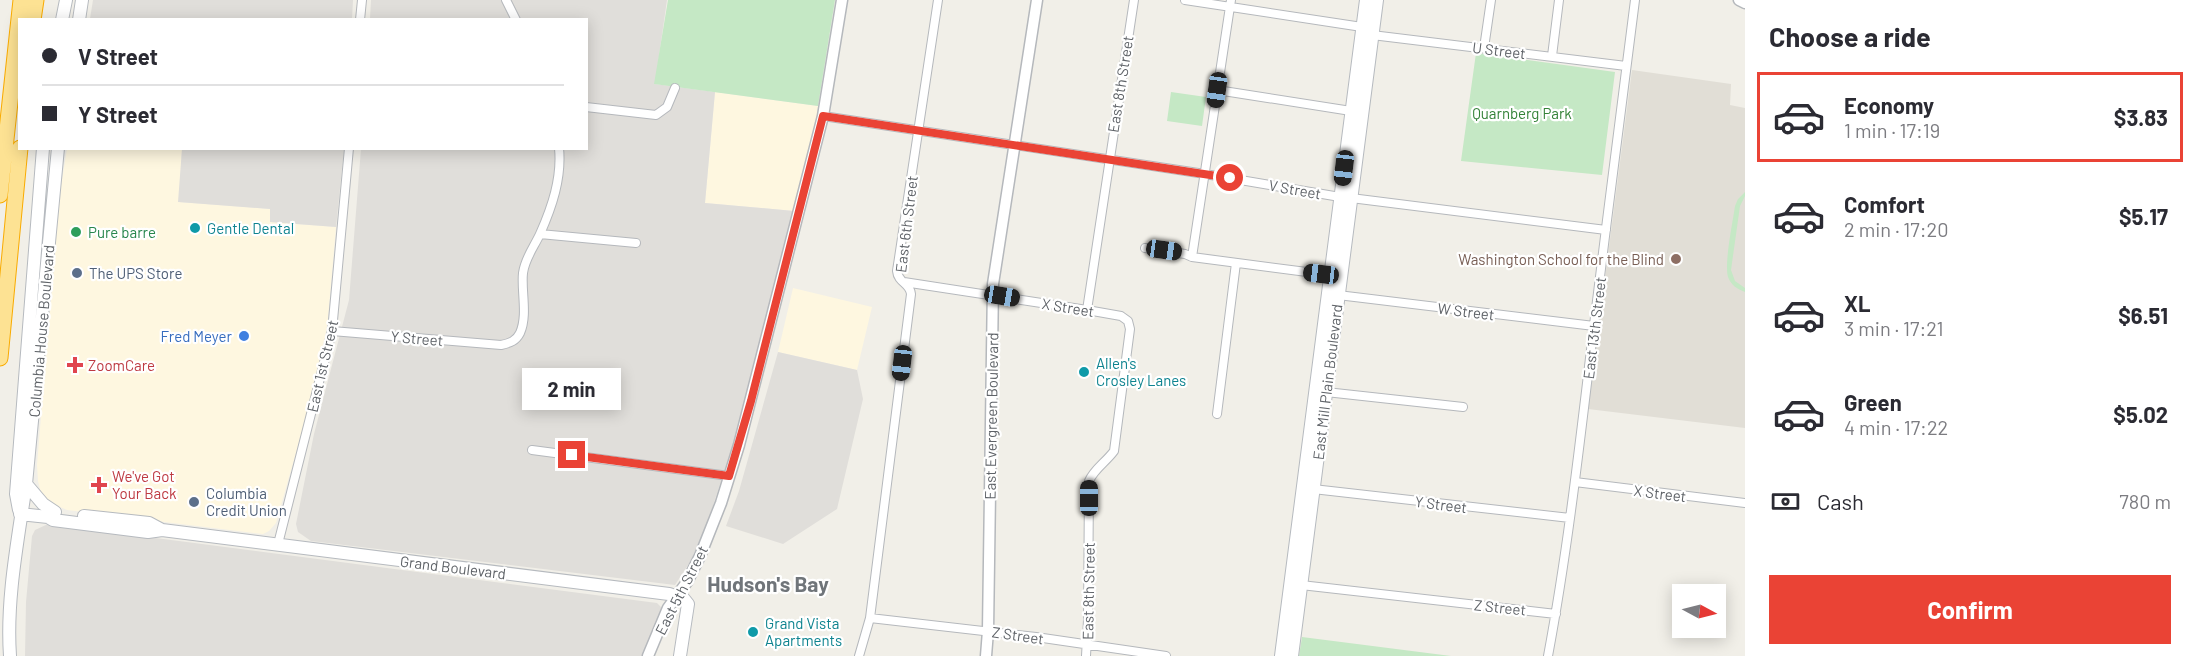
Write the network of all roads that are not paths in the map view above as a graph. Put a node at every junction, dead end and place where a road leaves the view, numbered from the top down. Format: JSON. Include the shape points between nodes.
{"nodes":[{"id":1,"x":21,"y":0,"type":"edge"},
{"id":2,"x":36,"y":0,"type":"edge"},
{"id":3,"x":66,"y":0,"type":"edge"},
{"id":4,"x":82,"y":0,"type":"edge"},
{"id":5,"x":362,"y":0,"type":"edge"},
{"id":6,"x":506,"y":0,"type":"edge"},
{"id":7,"x":842,"y":0,"type":"edge"},
{"id":8,"x":938,"y":0,"type":"edge"},
{"id":9,"x":1037,"y":0,"type":"edge"},
{"id":10,"x":1134,"y":0,"type":"edge"},
{"id":11,"x":1185,"y":0,"type":"edge"},
{"id":12,"x":1366,"y":0,"type":"edge"},
{"id":13,"x":1377,"y":0,"type":"edge"},
{"id":14,"x":1491,"y":0,"type":"edge"},
{"id":15,"x":1559,"y":0,"type":"edge"},
{"id":16,"x":1635,"y":0,"type":"edge"},
{"id":17,"x":1739,"y":0,"type":"edge"},
{"id":18,"x":1231,"y":3,"type":"edge"},
{"id":19,"x":1745,"y":3,"type":"edge"},
{"id":20,"x":19,"y":18,"type":"edge"},
{"id":21,"x":33,"y":18,"type":"edge"},
{"id":22,"x":62,"y":18,"type":"edge"},
{"id":23,"x":79,"y":18,"type":"edge"},
{"id":24,"x":360,"y":18,"type":"edge"},
{"id":25,"x":515,"y":18,"type":"edge"},
{"id":26,"x":18,"y":28,"type":"edge"},
{"id":27,"x":1367,"y":31,"type":"junction"},
{"id":28,"x":1484,"y":48,"type":"junction"},
{"id":29,"x":1552,"y":56,"type":"junction"},
{"id":30,"x":1626,"y":66,"type":"junction"},
{"id":31,"x":675,"y":88,"type":"dead end"},
{"id":32,"x":1217,"y":90,"type":"junction"},
{"id":33,"x":588,"y":107,"type":"edge"},
{"id":34,"x":1352,"y":111,"type":"junction"},
{"id":35,"x":823,"y":116,"type":"junction"},
{"id":36,"x":918,"y":130,"type":"junction"},
{"id":37,"x":1015,"y":145,"type":"junction"},
{"id":38,"x":20,"y":150,"type":"edge"},
{"id":39,"x":43,"y":150,"type":"edge"},
{"id":40,"x":58,"y":150,"type":"edge"},
{"id":41,"x":349,"y":150,"type":"edge"},
{"id":42,"x":560,"y":150,"type":"edge"},
{"id":43,"x":1108,"y":160,"type":"junction"},
{"id":44,"x":1205,"y":174,"type":"junction"},
{"id":45,"x":0,"y":195,"type":"edge"},
{"id":46,"x":1346,"y":198,"type":"junction"},
{"id":47,"x":38,"y":214,"type":"junction"},
{"id":48,"x":1606,"y":230,"type":"junction"},
{"id":49,"x":540,"y":234,"type":"junction"},
{"id":50,"x":636,"y":243,"type":"dead end"},
{"id":51,"x":1145,"y":249,"type":"dead end"},
{"id":52,"x":1192,"y":257,"type":"junction"},
{"id":53,"x":1236,"y":263,"type":"junction"},
{"id":54,"x":1330,"y":275,"type":"junction"},
{"id":55,"x":900,"y":281,"type":"junction"},
{"id":56,"x":993,"y":294,"type":"junction"},
{"id":57,"x":1338,"y":295,"type":"junction"},
{"id":58,"x":1087,"y":310,"type":"junction"},
{"id":59,"x":43,"y":318,"type":"junction"},
{"id":60,"x":1128,"y":321,"type":"joint"},
{"id":61,"x":1594,"y":326,"type":"junction"},
{"id":62,"x":332,"y":332,"type":"junction"},
{"id":63,"x":0,"y":358,"type":"edge"},
{"id":64,"x":1326,"y":392,"type":"junction"},
{"id":65,"x":1463,"y":407,"type":"dead end"},
{"id":66,"x":1217,"y":414,"type":"dead end"},
{"id":67,"x":532,"y":450,"type":"dead end"},
{"id":68,"x":729,"y":476,"type":"junction"},
{"id":69,"x":1575,"y":482,"type":"junction"},
{"id":70,"x":26,"y":484,"type":"junction"},
{"id":71,"x":1313,"y":489,"type":"junction"},
{"id":72,"x":1745,"y":503,"type":"edge"},
{"id":73,"x":20,"y":514,"type":"junction"},
{"id":74,"x":51,"y":515,"type":"junction"},
{"id":75,"x":1570,"y":518,"type":"junction"},
{"id":76,"x":278,"y":544,"type":"junction"},
{"id":77,"x":1301,"y":585,"type":"junction"},
{"id":78,"x":678,"y":596,"type":"junction"},
{"id":79,"x":1556,"y":614,"type":"junction"},
{"id":80,"x":870,"y":618,"type":"junction"},
{"id":81,"x":988,"y":631,"type":"junction"},
{"id":82,"x":1087,"y":646,"type":"junction"},
{"id":83,"x":10,"y":656,"type":"edge"},
{"id":84,"x":648,"y":656,"type":"edge"},
{"id":85,"x":680,"y":656,"type":"edge"},
{"id":86,"x":859,"y":656,"type":"edge"},
{"id":87,"x":986,"y":656,"type":"edge"},
{"id":88,"x":1086,"y":656,"type":"edge"},
{"id":89,"x":1166,"y":656,"type":"edge"},
{"id":90,"x":1281,"y":656,"type":"edge"},
{"id":91,"x":1292,"y":656,"type":"edge"},
{"id":92,"x":1548,"y":656,"type":"edge"}],
"edges":[{"from":1,"to":20,"type":"highway"},
{"from":2,"to":21,"type":"highway"},
{"from":3,"to":22,"type":"main road"},
{"from":4,"to":23,"type":"main road"},
{"from":5,"to":24,"type":"street"},
{"from":6,"to":25,"type":"street"},
{"from":7,"to":35,"type":"street","name":"East 5th Street"},
{"from":8,"to":36,"type":"street","name":"East 6th Street"},
{"from":9,"to":37,"type":"street","name":"East Evergreen Boulevard"},
{"from":10,"to":43,"type":"street","name":"East 8th Street"},
{"from":11,"to":18,"type":"street","name":"U Street"},
{"from":12,"to":27,"type":"main road","name":"East Mill Plain Boulevard"},
{"from":13,"to":27,"type":"main road","name":"East Mill Plain Boulevard"},
{"from":14,"to":28,"type":"street"},
{"from":15,"to":29,"type":"street"},
{"from":16,"to":30,"type":"street","name":"East 13th Street"},
{"from":17,"to":19,"type":"street"},
{"from":18,"to":27,"type":"street","name":"U Street"},
{"from":18,"to":32,"type":"street"},
{"from":26,"to":45,"type":"highway"},
{"from":27,"to":28,"type":"street","name":"U Street"},
{"from":27,"to":34,"type":"main road","name":"East Mill Plain Boulevard"},
{"from":27,"to":46,"type":"main road","name":"East Mill Plain Boulevard"},
{"from":28,"to":29,"type":"street","name":"U Street"},
{"from":29,"to":30,"type":"street","name":"U Street"},
{"from":30,"to":48,"type":"street","name":"East 13th Street"},
{"from":31,"to":33,"type":"street","via":[[667,107],[656,115]]},
{"from":32,"to":34,"type":"street"},
{"from":32,"to":44,"type":"street"},
{"from":34,"to":46,"type":"main road","name":"East Mill Plain Boulevard"},
{"from":35,"to":36,"type":"street","name":"V Street"},
{"from":35,"to":68,"type":"street","name":"East 5th Street"},
{"from":36,"to":37,"type":"street","name":"V Street"},
{"from":36,"to":55,"type":"street","name":"East 6th Street","via":[[897,271]]},
{"from":37,"to":43,"type":"street","name":"V Street"},
{"from":37,"to":56,"type":"street","name":"East Evergreen Boulevard"},
{"from":38,"to":63,"type":"highway"},
{"from":39,"to":47,"type":"main road","name":"Columbia House Boulevard"},
{"from":40,"to":59,"type":"main road","name":"Columbia House Boulevard"},
{"from":41,"to":62,"type":"street","name":"East 1st Street"},
{"from":42,"to":49,"type":"street","via":[[558,185]]},
{"from":43,"to":44,"type":"street","name":"V Street"},
{"from":43,"to":58,"type":"street","name":"East 8th Street"},
{"from":44,"to":46,"type":"street","name":"V Street"},
{"from":44,"to":52,"type":"street"},
{"from":46,"to":48,"type":"street","name":"V Street"},
{"from":46,"to":54,"type":"main road","name":"East Mill Plain Boulevard"},
{"from":46,"to":57,"type":"main road","name":"East Mill Plain Boulevard"},
{"from":47,"to":59,"type":"street","via":[[42,234],[36,304]]},
{"from":47,"to":73,"type":"main road","name":"Columbia House Boulevard","via":[[16,494]]},
{"from":48,"to":61,"type":"street","name":"East 13th Street"},
{"from":49,"to":50,"type":"street"},
{"from":49,"to":62,"type":"street","name":"Y Street","via":[[523,272],[522,329],[514,341],[501,345]]},
{"from":51,"to":52,"type":"street"},
{"from":52,"to":53,"type":"street"},
{"from":53,"to":54,"type":"street"},
{"from":53,"to":66,"type":"street"},
{"from":54,"to":90,"type":"main road","name":"East Mill Plain Boulevard"},
{"from":55,"to":56,"type":"street","name":"X Street"},
{"from":55,"to":80,"type":"street","name":"East 6th Street","via":[[911,294]]},
{"from":56,"to":58,"type":"street","name":"X Street"},
{"from":56,"to":81,"type":"street","name":"East Evergreen Boulevard"},
{"from":57,"to":61,"type":"street","name":"W Street"},
{"from":57,"to":64,"type":"main road","name":"East Mill Plain Boulevard"},
{"from":58,"to":60,"type":"street","name":"X Street","via":[[1121,316]]},
{"from":59,"to":70,"type":"main road","name":"Columbia House Boulevard"},
{"from":60,"to":82,"type":"street","name":"East 8th Street","via":[[1114,452],[1089,481]]},
{"from":61,"to":69,"type":"street","name":"East 13th Street"},
{"from":62,"to":76,"type":"street","name":"East 1st Street"},
{"from":64,"to":65,"type":"street"},
{"from":64,"to":71,"type":"main road","name":"East Mill Plain Boulevard"},
{"from":67,"to":68,"type":"street"},
{"from":68,"to":78,"type":"street","name":"East 5th Street","via":[[700,556]]},
{"from":69,"to":72,"type":"street","name":"X Street"},
{"from":69,"to":75,"type":"street","name":"East 13th Street"},
{"from":70,"to":73,"type":"main road","name":"Columbia House Boulevard"},
{"from":70,"to":74,"type":"main road"},
{"from":71,"to":75,"type":"street","name":"Y Street"},
{"from":71,"to":77,"type":"main road","name":"East Mill Plain Boulevard"},
{"from":73,"to":74,"type":"main road","name":"Grand Boulevard"},
{"from":73,"to":83,"type":"main road","name":"Columbia House Boulevard","via":[[9,624]]},
{"from":74,"to":76,"type":"main road","name":"Grand Boulevard","via":[[149,523],[162,530]]},
{"from":75,"to":79,"type":"street","name":"East 13th Street"},
{"from":76,"to":78,"type":"main road","name":"Grand Boulevard"},
{"from":77,"to":79,"type":"street","name":"Z Street"},
{"from":77,"to":91,"type":"main road","name":"East Mill Plain Boulevard"},
{"from":78,"to":84,"type":"street","name":"East 5th Street","via":[[668,608]]},
{"from":78,"to":85,"type":"main road","via":[[684,599],[688,610]]},
{"from":79,"to":92,"type":"street","name":"East 13th Street"},
{"from":80,"to":81,"type":"street","name":"Z Street"},
{"from":80,"to":86,"type":"street","name":"East 6th Street"},
{"from":81,"to":82,"type":"street","name":"Z Street"},
{"from":81,"to":87,"type":"street","name":"East Evergreen Boulevard"},
{"from":82,"to":88,"type":"street","name":"East 8th Street"},
{"from":82,"to":89,"type":"street","name":"Z Street"}]}
